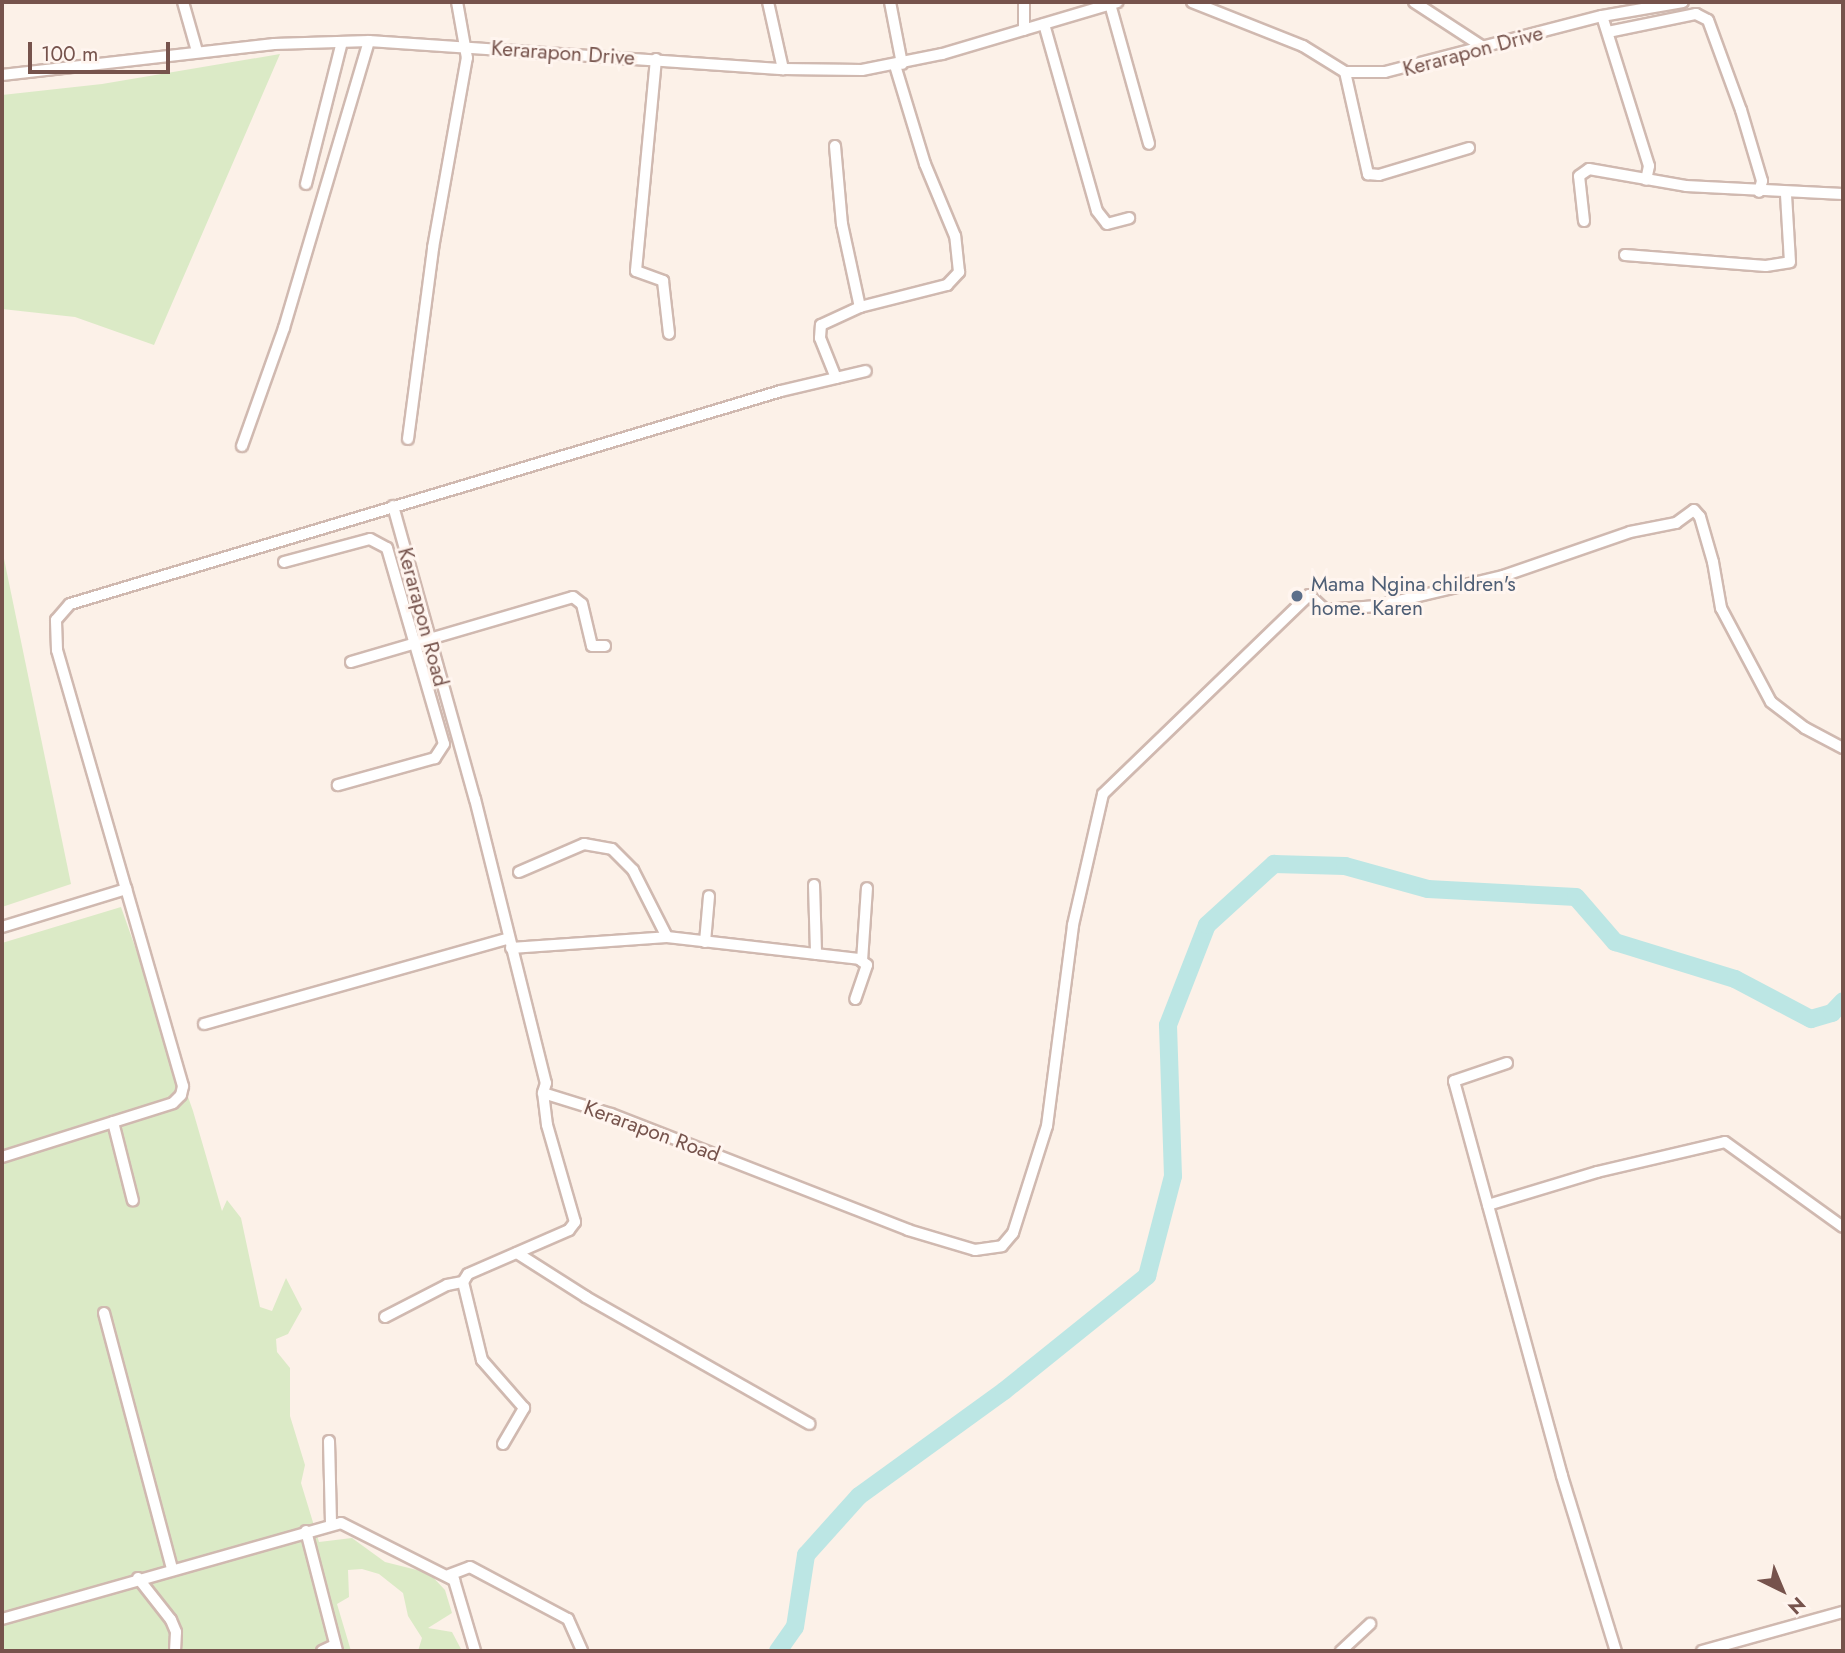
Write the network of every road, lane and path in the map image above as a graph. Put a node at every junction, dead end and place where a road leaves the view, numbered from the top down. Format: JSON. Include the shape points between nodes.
{"nodes":[{"id":1,"x":183,"y":2,"type":"edge"},
{"id":2,"x":457,"y":2,"type":"edge"},
{"id":3,"x":768,"y":2,"type":"edge"},
{"id":4,"x":890,"y":2,"type":"edge"},
{"id":5,"x":1024,"y":2,"type":"edge"},
{"id":6,"x":1192,"y":2,"type":"edge"},
{"id":7,"x":1414,"y":2,"type":"edge"},
{"id":8,"x":1683,"y":2,"type":"edge"},
{"id":9,"x":1113,"y":3,"type":"edge"},
{"id":10,"x":1602,"y":16,"type":"junction"},
{"id":11,"x":1044,"y":24,"type":"junction"},
{"id":12,"x":1024,"y":30,"type":"junction"},
{"id":13,"x":1608,"y":32,"type":"junction"},
{"id":14,"x":369,"y":41,"type":"junction"},
{"id":15,"x":342,"y":42,"type":"junction"},
{"id":16,"x":466,"y":47,"type":"junction"},
{"id":17,"x":1486,"y":49,"type":"junction"},
{"id":18,"x":198,"y":51,"type":"junction"},
{"id":19,"x":656,"y":59,"type":"junction"},
{"id":20,"x":898,"y":65,"type":"junction"},
{"id":21,"x":783,"y":69,"type":"junction"},
{"id":22,"x":1345,"y":72,"type":"junction"},
{"id":23,"x":2,"y":75,"type":"edge"},
{"id":24,"x":1149,"y":144,"type":"dead end"},
{"id":25,"x":835,"y":146,"type":"dead end"},
{"id":26,"x":1469,"y":148,"type":"dead end"},
{"id":27,"x":1646,"y":180,"type":"junction"},
{"id":28,"x":306,"y":184,"type":"dead end"},
{"id":29,"x":1759,"y":192,"type":"junction"},
{"id":30,"x":1786,"y":194,"type":"junction"},
{"id":31,"x":1843,"y":194,"type":"edge"},
{"id":32,"x":1129,"y":218,"type":"dead end"},
{"id":33,"x":1584,"y":221,"type":"dead end"},
{"id":34,"x":1625,"y":255,"type":"dead end"},
{"id":35,"x":860,"y":307,"type":"junction"},
{"id":36,"x":669,"y":334,"type":"dead end"},
{"id":37,"x":866,"y":371,"type":"dead end"},
{"id":38,"x":836,"y":378,"type":"junction"},
{"id":39,"x":408,"y":439,"type":"dead end"},
{"id":40,"x":242,"y":446,"type":"dead end"},
{"id":41,"x":393,"y":506,"type":"junction"},
{"id":42,"x":284,"y":562,"type":"dead end"},
{"id":43,"x":429,"y":639,"type":"junction"},
{"id":44,"x":414,"y":644,"type":"junction"},
{"id":45,"x":605,"y":646,"type":"dead end"},
{"id":46,"x":351,"y":662,"type":"dead end"},
{"id":47,"x":1843,"y":748,"type":"edge"},
{"id":48,"x":338,"y":785,"type":"dead end"},
{"id":49,"x":519,"y":872,"type":"dead end"},
{"id":50,"x":814,"y":885,"type":"dead end"},
{"id":51,"x":867,"y":888,"type":"dead end"},
{"id":52,"x":126,"y":889,"type":"junction"},
{"id":53,"x":709,"y":896,"type":"dead end"},
{"id":54,"x":2,"y":928,"type":"edge"},
{"id":55,"x":667,"y":937,"type":"junction"},
{"id":56,"x":705,"y":942,"type":"junction"},
{"id":57,"x":509,"y":944,"type":"junction"},
{"id":58,"x":816,"y":954,"type":"junction"},
{"id":59,"x":862,"y":961,"type":"junction"},
{"id":60,"x":855,"y":999,"type":"dead end"},
{"id":61,"x":204,"y":1024,"type":"dead end"},
{"id":62,"x":1507,"y":1063,"type":"dead end"},
{"id":63,"x":542,"y":1093,"type":"junction"},
{"id":64,"x":113,"y":1122,"type":"junction"},
{"id":65,"x":2,"y":1157,"type":"edge"},
{"id":66,"x":133,"y":1201,"type":"dead end"},
{"id":67,"x":1488,"y":1205,"type":"junction"},
{"id":68,"x":1843,"y":1227,"type":"edge"},
{"id":69,"x":517,"y":1253,"type":"junction"},
{"id":70,"x":463,"y":1282,"type":"junction"},
{"id":71,"x":104,"y":1313,"type":"dead end"},
{"id":72,"x":385,"y":1317,"type":"dead end"},
{"id":73,"x":810,"y":1424,"type":"dead end"},
{"id":74,"x":328,"y":1441,"type":"dead end"},
{"id":75,"x":503,"y":1444,"type":"dead end"},
{"id":76,"x":331,"y":1524,"type":"junction"},
{"id":77,"x":306,"y":1531,"type":"junction"},
{"id":78,"x":172,"y":1568,"type":"junction"},
{"id":79,"x":449,"y":1575,"type":"junction"},
{"id":80,"x":138,"y":1578,"type":"junction"},
{"id":81,"x":1843,"y":1612,"type":"edge"},
{"id":82,"x":2,"y":1619,"type":"edge"},
{"id":83,"x":1370,"y":1624,"type":"dead end"},
{"id":84,"x":336,"y":1648,"type":"edge"},
{"id":85,"x":175,"y":1651,"type":"edge"},
{"id":86,"x":322,"y":1651,"type":"edge"},
{"id":87,"x":475,"y":1651,"type":"edge"},
{"id":88,"x":582,"y":1651,"type":"edge"},
{"id":89,"x":1341,"y":1651,"type":"edge"},
{"id":90,"x":1616,"y":1651,"type":"edge"},
{"id":91,"x":1702,"y":1651,"type":"edge"}],
"edges":[{"from":1,"to":18,"type":"street"},
{"from":2,"to":16,"type":"street"},
{"from":3,"to":21,"type":"street"},
{"from":4,"to":20,"type":"street"},
{"from":5,"to":12,"type":"street"},
{"from":6,"to":22,"type":"street","via":[[1303,46]]},
{"from":7,"to":17,"type":"street"},
{"from":8,"to":10,"type":"street","name":"Kerarapon Drive"},
{"from":9,"to":11,"type":"street","name":"Kerarapon Drive"},
{"from":9,"to":24,"type":"street"},
{"from":10,"to":13,"type":"street"},
{"from":10,"to":17,"type":"street","name":"Kerarapon Drive"},
{"from":11,"to":12,"type":"street","name":"Kerarapon Drive"},
{"from":11,"to":32,"type":"street","via":[[1097,211],[1107,224]]},
{"from":12,"to":20,"type":"street","name":"Kerarapon Drive"},
{"from":13,"to":27,"type":"street","via":[[1649,166]]},
{"from":13,"to":29,"type":"street","via":[[1696,14],[1708,20],[1741,110],[1762,181]]},
{"from":14,"to":15,"type":"street","name":"Kerarapon Drive"},
{"from":14,"to":16,"type":"street","name":"Kerarapon Drive"},
{"from":14,"to":40,"type":"street","via":[[285,328]]},
{"from":15,"to":18,"type":"street","name":"Kerarapon Drive"},
{"from":15,"to":28,"type":"street"},
{"from":16,"to":19,"type":"street","name":"Kerarapon Drive"},
{"from":16,"to":39,"type":"street","via":[[462,96],[448,150],[416,353]]},
{"from":17,"to":22,"type":"street","name":"Kerarapon Drive","via":[[1400,71]]},
{"from":18,"to":23,"type":"street","name":"Kerarapon Drive"},
{"from":19,"to":21,"type":"street","name":"Kerarapon Drive"},
{"from":19,"to":36,"type":"street","via":[[636,271],[663,281]]},
{"from":20,"to":21,"type":"street","name":"Kerarapon Drive"},
{"from":20,"to":35,"type":"street","via":[[925,164],[948,213],[960,265],[958,276],[947,285]]},
{"from":22,"to":26,"type":"street","via":[[1368,174],[1379,175]]},
{"from":25,"to":35,"type":"street","via":[[842,224]]},
{"from":27,"to":29,"type":"street"},
{"from":27,"to":33,"type":"street","via":[[1590,169],[1581,173]]},
{"from":29,"to":30,"type":"street"},
{"from":30,"to":31,"type":"street"},
{"from":30,"to":34,"type":"street","via":[[1790,262],[1766,266]]},
{"from":35,"to":38,"type":"street","via":[[825,322],[820,329]]},
{"from":37,"to":38,"type":"street"},
{"from":38,"to":41,"type":"street"},
{"from":41,"to":43,"type":"street","name":"Kerarapon Road"},
{"from":41,"to":52,"type":"street","via":[[70,604],[59,615],[57,650]]},
{"from":42,"to":44,"type":"street","via":[[363,540],[382,543],[392,558]]},
{"from":43,"to":44,"type":"street"},
{"from":43,"to":45,"type":"street","via":[[573,597],[582,604],[592,646]]},
{"from":43,"to":57,"type":"street","name":"Kerarapon Road","via":[[475,799]]},
{"from":44,"to":46,"type":"street"},
{"from":44,"to":48,"type":"street","via":[[444,750],[435,758]]},
{"from":47,"to":63,"type":"street","name":"Kerarapon Road","via":[[1805,728],[1771,702],[1721,608],[1713,562],[1696,511],[1676,523],[1630,532],[1503,576],[1377,606],[1325,610],[1309,594],[1103,794],[1073,925],[1047,1126],[1009,1240],[992,1250],[975,1250],[908,1230],[611,1114]]},
{"from":49,"to":55,"type":"street","via":[[584,844],[612,849],[633,870]]},
{"from":50,"to":58,"type":"street"},
{"from":51,"to":59,"type":"street"},
{"from":52,"to":54,"type":"street"},
{"from":52,"to":64,"type":"street","via":[[183,1089],[173,1103]]},
{"from":53,"to":56,"type":"street"},
{"from":55,"to":56,"type":"street"},
{"from":55,"to":57,"type":"street"},
{"from":56,"to":58,"type":"street"},
{"from":57,"to":61,"type":"street"},
{"from":57,"to":63,"type":"street","name":"Kerarapon Road","via":[[546,1083]]},
{"from":58,"to":59,"type":"street"},
{"from":59,"to":60,"type":"street","via":[[867,965]]},
{"from":62,"to":67,"type":"street","via":[[1454,1081]]},
{"from":63,"to":69,"type":"street","via":[[575,1220],[569,1230]]},
{"from":64,"to":65,"type":"street"},
{"from":64,"to":66,"type":"street"},
{"from":67,"to":68,"type":"street","via":[[1597,1172],[1726,1142]]},
{"from":67,"to":90,"type":"street","via":[[1562,1476]]},
{"from":69,"to":70,"type":"street","via":[[468,1274]]},
{"from":69,"to":73,"type":"street"},
{"from":70,"to":72,"type":"street","via":[[447,1285]]},
{"from":70,"to":75,"type":"street","via":[[482,1360],[524,1408]]},
{"from":71,"to":78,"type":"street"},
{"from":74,"to":76,"type":"street"},
{"from":76,"to":77,"type":"street"},
{"from":76,"to":79,"type":"street","via":[[349,1524]]},
{"from":77,"to":78,"type":"street"},
{"from":77,"to":84,"type":"street"},
{"from":78,"to":80,"type":"street"},
{"from":79,"to":87,"type":"street"},
{"from":79,"to":88,"type":"street","via":[[470,1567],[568,1619]]},
{"from":80,"to":82,"type":"street"},
{"from":80,"to":85,"type":"street","via":[[171,1620]]},
{"from":81,"to":91,"type":"street"},
{"from":83,"to":89,"type":"street"},
{"from":84,"to":86,"type":"street"}]}
